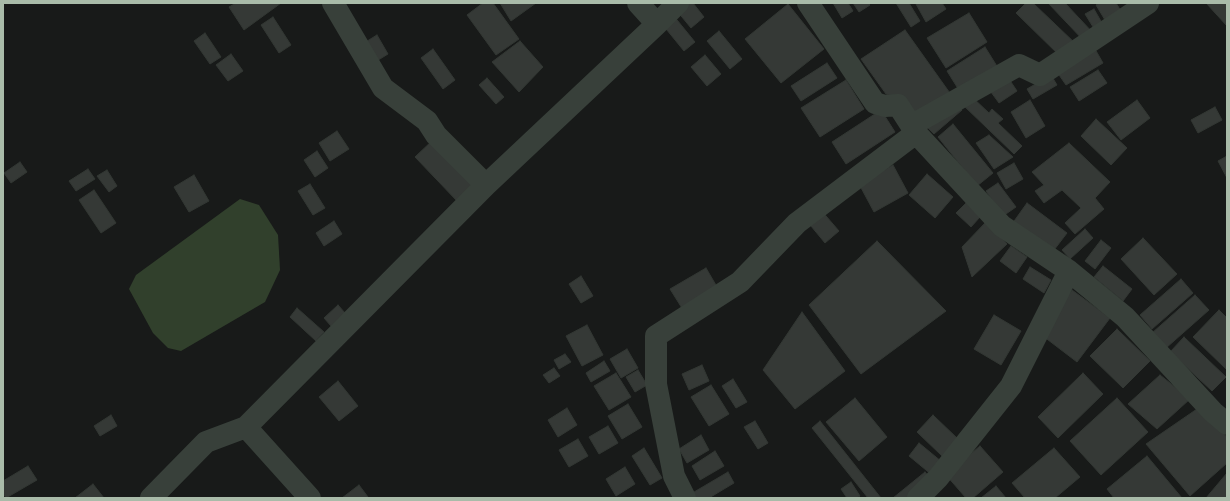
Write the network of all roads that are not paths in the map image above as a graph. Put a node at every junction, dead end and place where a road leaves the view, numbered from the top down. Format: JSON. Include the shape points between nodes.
{"nodes":[{"id":1,"x":333,"y":3,"type":"edge"},
{"id":2,"x":638,"y":3,"type":"edge"},
{"id":3,"x":678,"y":3,"type":"edge"},
{"id":4,"x":808,"y":3,"type":"edge"},
{"id":5,"x":1148,"y":3,"type":"edge"},
{"id":6,"x":657,"y":24,"type":"junction"},
{"id":7,"x":914,"y":129,"type":"junction"},
{"id":8,"x":486,"y":185,"type":"junction"},
{"id":9,"x":1069,"y":271,"type":"junction"},
{"id":10,"x":1227,"y":424,"type":"edge"},
{"id":11,"x":246,"y":427,"type":"junction"},
{"id":12,"x":151,"y":498,"type":"edge"},
{"id":13,"x":310,"y":498,"type":"edge"},
{"id":14,"x":685,"y":498,"type":"edge"},
{"id":15,"x":918,"y":498,"type":"edge"}],
"edges":[{"from":1,"to":8,"type":"street","via":[[384,88],[427,121],[436,135]]},
{"from":2,"to":6,"type":"street"},
{"from":3,"to":6,"type":"street"},
{"from":4,"to":7,"type":"street","via":[[875,103],[885,106],[898,105]]},
{"from":5,"to":7,"type":"street","via":[[1040,75],[1019,65]]},
{"from":6,"to":8,"type":"street"},
{"from":7,"to":9,"type":"street","via":[[1002,226]]},
{"from":7,"to":14,"type":"street","via":[[797,223],[740,282],[656,336],[656,384],[674,476]]},
{"from":8,"to":11,"type":"street"},
{"from":9,"to":10,"type":"street","via":[[1125,317]]},
{"from":9,"to":15,"type":"street","via":[[1011,386],[938,478]]},
{"from":11,"to":12,"type":"street","via":[[206,442]]},
{"from":11,"to":13,"type":"street"}]}
